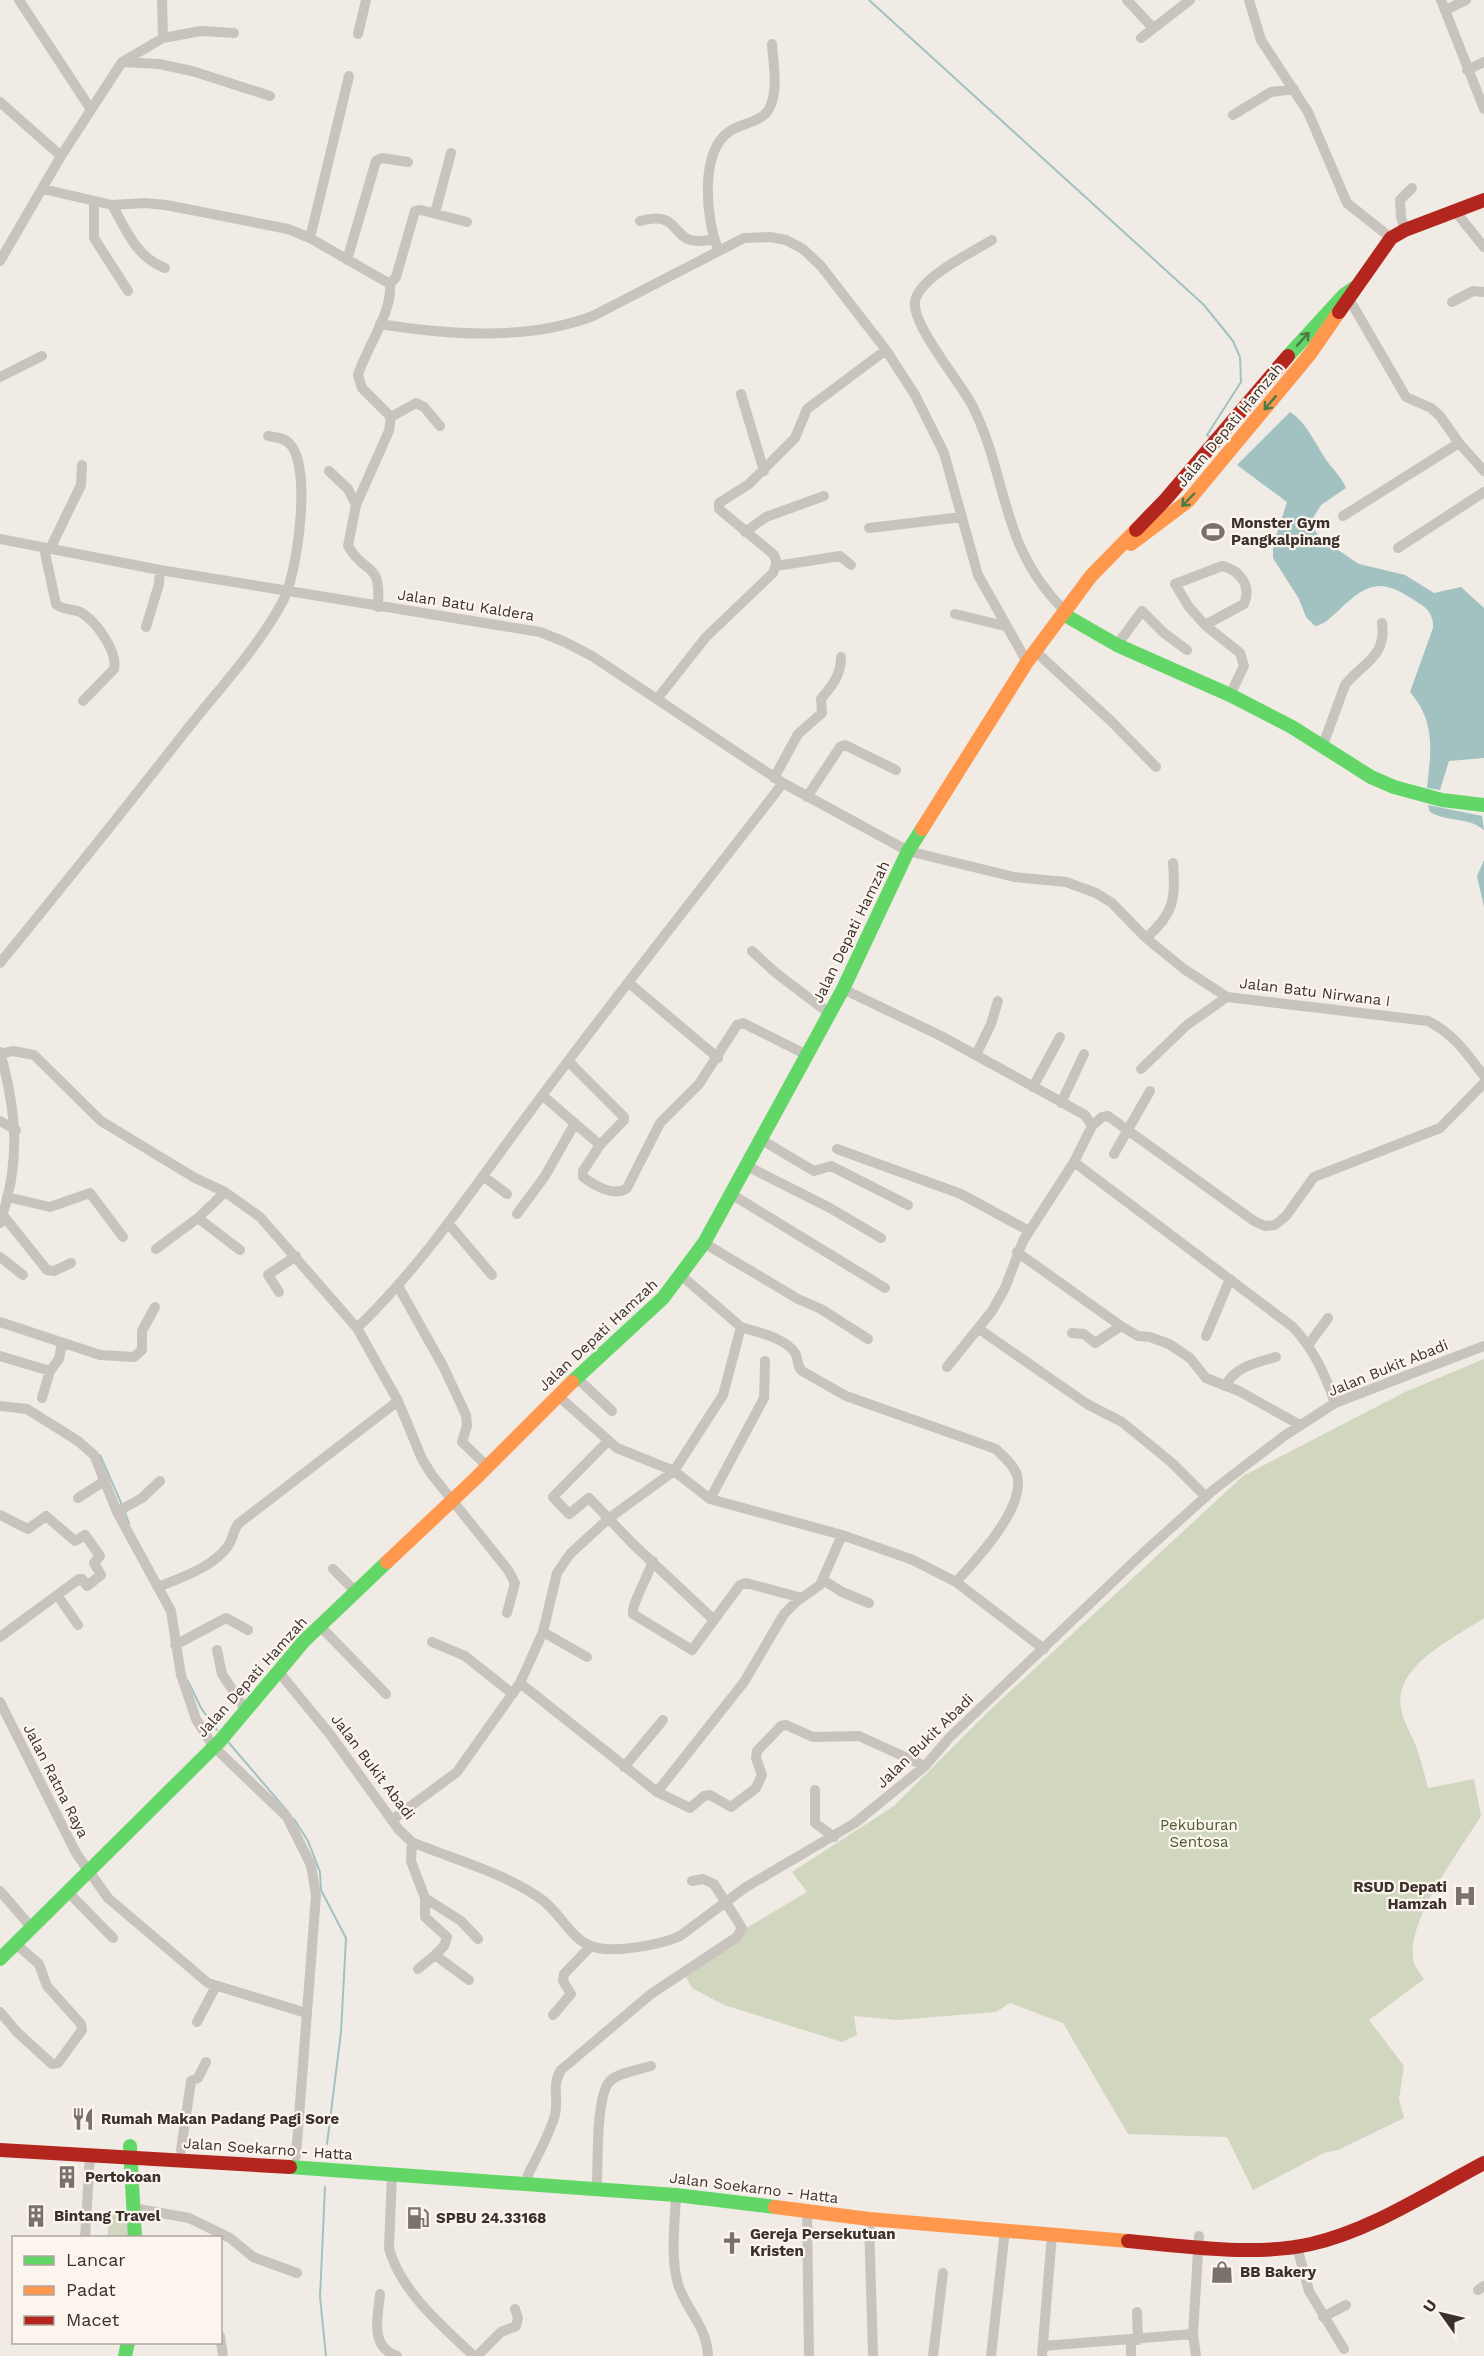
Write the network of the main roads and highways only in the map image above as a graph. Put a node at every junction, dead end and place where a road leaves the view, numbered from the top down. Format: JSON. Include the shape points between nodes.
{"nodes":[{"id":1,"x":1484,"y":200,"type":"edge"},
{"id":2,"x":1349,"y":294,"type":"junction"},
{"id":3,"x":1107,"y":560,"type":"junction"},
{"id":4,"x":1064,"y":612,"type":"junction"},
{"id":5,"x":1484,"y":805,"type":"edge"},
{"id":6,"x":0,"y":1959,"type":"edge"},
{"id":7,"x":0,"y":2138,"type":"edge"},
{"id":8,"x":0,"y":2150,"type":"edge"},
{"id":9,"x":130,"y":2152,"type":"junction"},
{"id":10,"x":1484,"y":2153,"type":"edge"},
{"id":11,"x":296,"y":2161,"type":"junction"},
{"id":12,"x":1484,"y":2163,"type":"edge"},
{"id":13,"x":780,"y":2203,"type":"junction"},
{"id":14,"x":135,"y":2236,"type":"edge"},
{"id":15,"x":1198,"y":2241,"type":"junction"}],
"edges":[{"from":1,"to":2,"type":"main road","name":"Jalan Depati Hamzah","via":[[1391,238]]},
{"from":3,"to":2,"type":"main road","name":"Jalan Depati Hamzah","one_way":true},
{"from":2,"to":3,"type":"main road","name":"Jalan Depati Hamzah","one_way":true,"via":[[1310,354],[1227,456],[1176,512]]},
{"from":3,"to":4,"type":"main road","name":"Jalan Depati Hamzah"},
{"from":4,"to":5,"type":"main road","via":[[1117,645],[1230,695],[1371,777],[1419,795]]},
{"from":4,"to":6,"type":"main road","name":"Jalan Depati Hamzah","via":[[1031,656],[908,851],[830,1014],[704,1244],[682,1276],[320,1626],[220,1741]]},
{"from":7,"to":9,"type":"main road","name":"Jalan Soekarno - Hatta"},
{"from":8,"to":9,"type":"main road","name":"Jalan Soekarno - Hatta","via":[[90,2155]]},
{"from":9,"to":11,"type":"main road","name":"Jalan Soekarno - Hatta"},
{"from":9,"to":11,"type":"main road","name":"Jalan Soekarno - Hatta","via":[[181,2150]]},
{"from":9,"to":14,"type":"main road"},
{"from":10,"to":15,"type":"main road","name":"Jalan Soekarno - Hatta","via":[[1372,2212],[1316,2233],[1265,2240]]},
{"from":11,"to":13,"type":"main road","name":"Jalan Soekarno - Hatta","via":[[392,2174]]},
{"from":11,"to":13,"type":"main road","name":"Jalan Soekarno - Hatta","via":[[528,2175]]},
{"from":12,"to":15,"type":"main road","name":"Jalan Soekarno - Hatta","via":[[1353,2232],[1297,2247],[1258,2249]]},
{"from":13,"to":15,"type":"main road","name":"Jalan Soekarno - Hatta"},
{"from":13,"to":15,"type":"main road","name":"Jalan Soekarno - Hatta","via":[[807,2211],[869,2219],[1052,2235]]}]}
